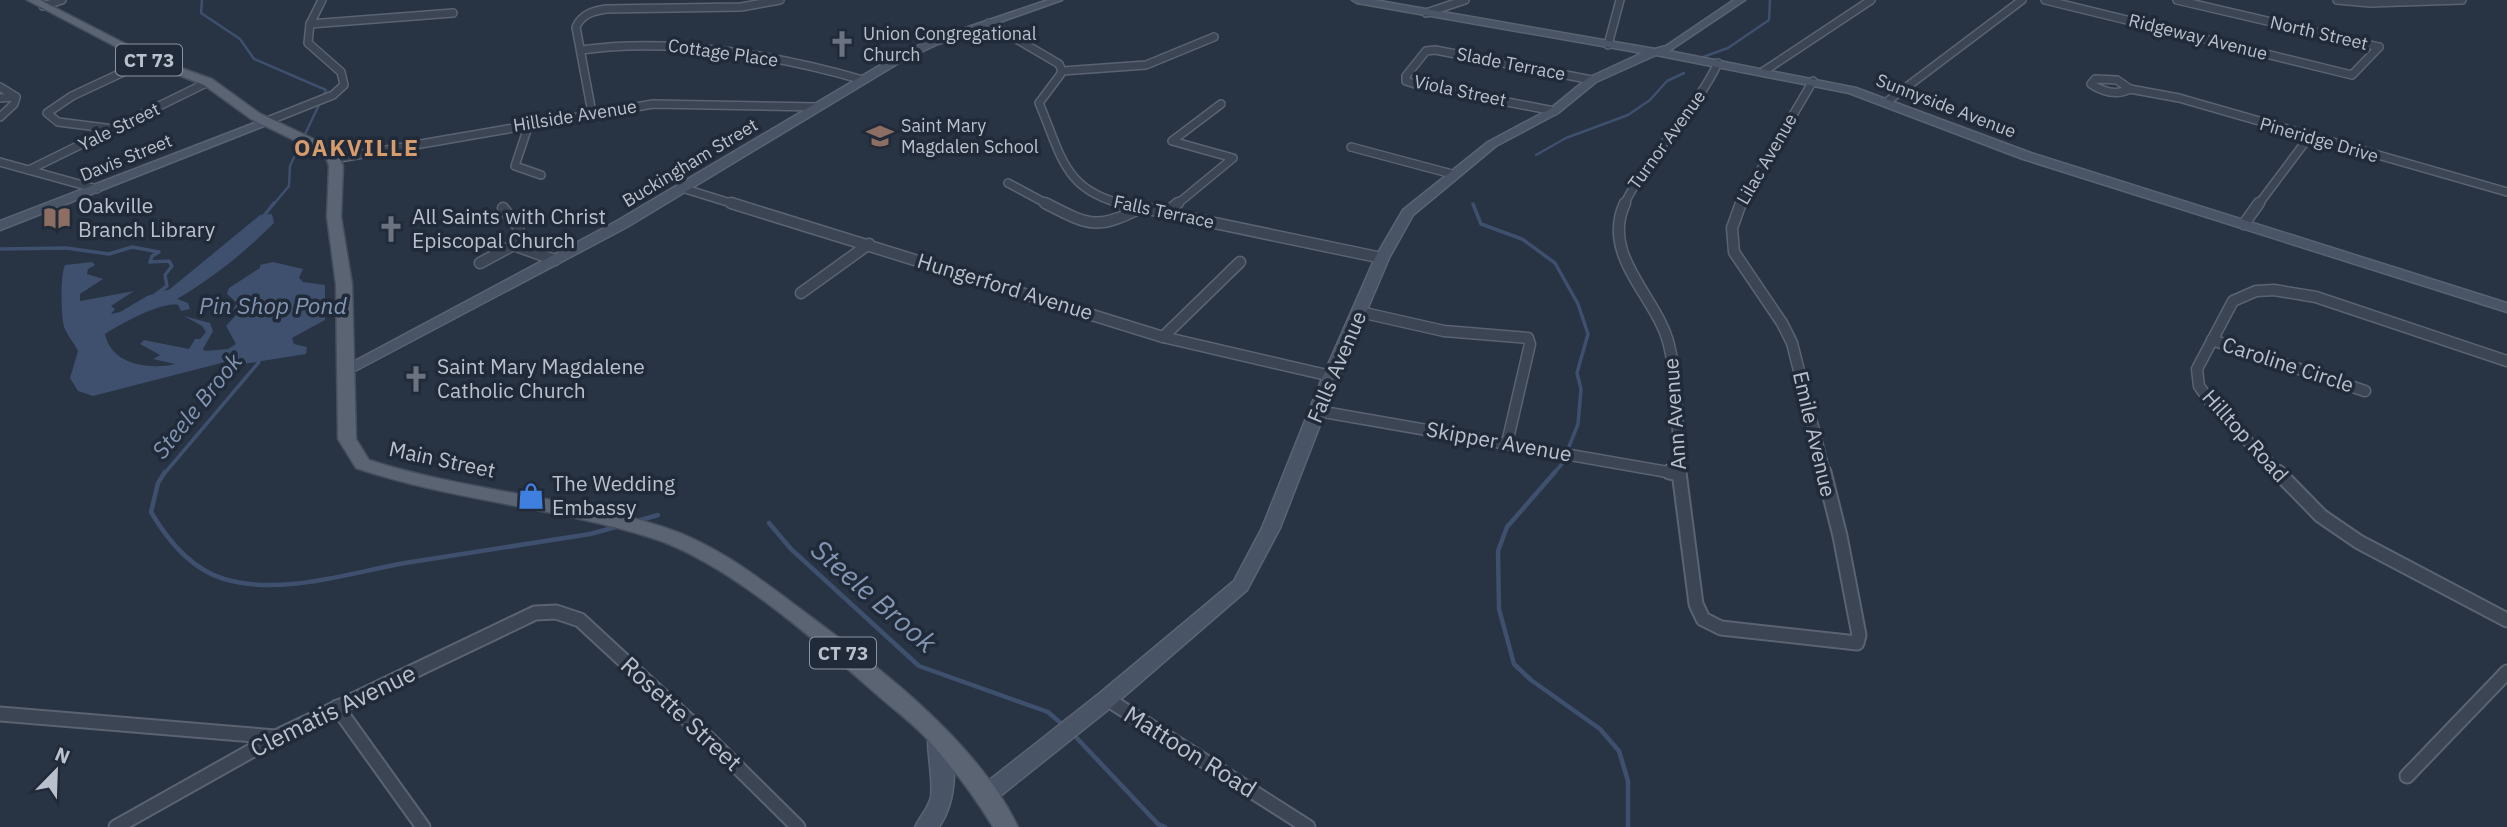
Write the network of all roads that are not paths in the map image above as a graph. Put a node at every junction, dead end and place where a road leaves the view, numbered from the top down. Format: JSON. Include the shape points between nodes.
{"nodes":[{"id":1,"x":62,"y":0,"type":"edge"},
{"id":2,"x":322,"y":0,"type":"edge"},
{"id":3,"x":704,"y":0,"type":"edge"},
{"id":4,"x":780,"y":0,"type":"edge"},
{"id":5,"x":1058,"y":0,"type":"edge"},
{"id":6,"x":1357,"y":0,"type":"edge"},
{"id":7,"x":1465,"y":0,"type":"edge"},
{"id":8,"x":1620,"y":0,"type":"edge"},
{"id":9,"x":1740,"y":0,"type":"edge"},
{"id":10,"x":1871,"y":0,"type":"edge"},
{"id":11,"x":2022,"y":0,"type":"edge"},
{"id":12,"x":2045,"y":0,"type":"edge"},
{"id":13,"x":2177,"y":0,"type":"edge"},
{"id":14,"x":2337,"y":0,"type":"edge"},
{"id":15,"x":2462,"y":0,"type":"edge"},
{"id":16,"x":38,"y":3,"type":"edge"},
{"id":17,"x":699,"y":8,"type":"junction"},
{"id":18,"x":453,"y":13,"type":"dead end"},
{"id":19,"x":1426,"y":13,"type":"junction"},
{"id":20,"x":989,"y":23,"type":"junction"},
{"id":21,"x":310,"y":24,"type":"junction"},
{"id":22,"x":1214,"y":37,"type":"dead end"},
{"id":23,"x":1608,"y":45,"type":"junction"},
{"id":24,"x":2379,"y":47,"type":"joint"},
{"id":25,"x":581,"y":50,"type":"junction"},
{"id":26,"x":1430,"y":50,"type":"joint"},
{"id":27,"x":1653,"y":52,"type":"junction"},
{"id":28,"x":149,"y":60,"type":"junction"},
{"id":29,"x":1718,"y":63,"type":"junction"},
{"id":30,"x":1062,"y":71,"type":"junction"},
{"id":31,"x":1764,"y":71,"type":"junction"},
{"id":32,"x":863,"y":80,"type":"junction"},
{"id":33,"x":1592,"y":80,"type":"junction"},
{"id":34,"x":1813,"y":81,"type":"junction"},
{"id":35,"x":208,"y":82,"type":"junction"},
{"id":36,"x":0,"y":86,"type":"edge"},
{"id":37,"x":2130,"y":89,"type":"dead end"},
{"id":38,"x":16,"y":97,"type":"junction"},
{"id":39,"x":0,"y":99,"type":"edge"},
{"id":40,"x":1888,"y":102,"type":"junction"},
{"id":41,"x":1221,"y":104,"type":"dead end"},
{"id":42,"x":818,"y":107,"type":"junction"},
{"id":43,"x":1554,"y":111,"type":"junction"},
{"id":44,"x":592,"y":113,"type":"junction"},
{"id":45,"x":0,"y":117,"type":"edge"},
{"id":46,"x":265,"y":122,"type":"junction"},
{"id":47,"x":528,"y":124,"type":"junction"},
{"id":48,"x":116,"y":129,"type":"junction"},
{"id":49,"x":2309,"y":138,"type":"junction"},
{"id":50,"x":1351,"y":147,"type":"dead end"},
{"id":51,"x":334,"y":159,"type":"junction"},
{"id":52,"x":0,"y":162,"type":"edge"},
{"id":53,"x":29,"y":170,"type":"junction"},
{"id":54,"x":1452,"y":174,"type":"junction"},
{"id":55,"x":541,"y":175,"type":"dead end"},
{"id":56,"x":1008,"y":183,"type":"dead end"},
{"id":57,"x":97,"y":188,"type":"junction"},
{"id":58,"x":682,"y":188,"type":"junction"},
{"id":59,"x":2507,"y":192,"type":"edge"},
{"id":60,"x":503,"y":208,"type":"dead end"},
{"id":61,"x":1141,"y":208,"type":"junction"},
{"id":62,"x":1166,"y":213,"type":"junction"},
{"id":63,"x":1618,"y":218,"type":"joint"},
{"id":64,"x":2244,"y":224,"type":"junction"},
{"id":65,"x":0,"y":226,"type":"edge"},
{"id":66,"x":1730,"y":240,"type":"joint"},
{"id":67,"x":869,"y":244,"type":"junction"},
{"id":68,"x":516,"y":246,"type":"junction"},
{"id":69,"x":1382,"y":258,"type":"junction"},
{"id":70,"x":555,"y":260,"type":"junction"},
{"id":71,"x":1240,"y":262,"type":"dead end"},
{"id":72,"x":480,"y":263,"type":"dead end"},
{"id":73,"x":801,"y":293,"type":"dead end"},
{"id":74,"x":2507,"y":308,"type":"edge"},
{"id":75,"x":1360,"y":312,"type":"junction"},
{"id":76,"x":1163,"y":337,"type":"junction"},
{"id":77,"x":2212,"y":340,"type":"junction"},
{"id":78,"x":2507,"y":361,"type":"edge"},
{"id":79,"x":346,"y":370,"type":"junction"},
{"id":80,"x":1331,"y":376,"type":"junction"},
{"id":81,"x":2365,"y":391,"type":"dead end"},
{"id":82,"x":1318,"y":411,"type":"junction"},
{"id":83,"x":1507,"y":443,"type":"junction"},
{"id":84,"x":1679,"y":474,"type":"junction"},
{"id":85,"x":556,"y":612,"type":"joint"},
{"id":86,"x":1703,"y":619,"type":"joint"},
{"id":87,"x":2507,"y":620,"type":"edge"},
{"id":88,"x":2507,"y":671,"type":"edge"},
{"id":89,"x":1100,"y":705,"type":"junction"},
{"id":90,"x":337,"y":707,"type":"junction"},
{"id":91,"x":2,"y":716,"type":"edge"},
{"id":92,"x":937,"y":734,"type":"junction"},
{"id":93,"x":276,"y":737,"type":"junction"},
{"id":94,"x":2407,"y":776,"type":"dead end"},
{"id":95,"x":986,"y":795,"type":"junction"},
{"id":96,"x":116,"y":827,"type":"edge"},
{"id":97,"x":423,"y":827,"type":"edge"},
{"id":98,"x":798,"y":827,"type":"edge"},
{"id":99,"x":926,"y":827,"type":"edge"},
{"id":100,"x":1006,"y":827,"type":"edge"},
{"id":101,"x":1308,"y":827,"type":"edge"}],
"edges":[{"from":1,"to":16,"type":"street"},
{"from":2,"to":21,"type":"street"},
{"from":3,"to":17,"type":"street"},
{"from":4,"to":17,"type":"street"},
{"from":5,"to":20,"type":"main road","name":"Buckingham Street"},
{"from":6,"to":19,"type":"main road","name":"Sunnyside Avenue"},
{"from":7,"to":19,"type":"street"},
{"from":8,"to":23,"type":"street"},
{"from":9,"to":27,"type":"main road","name":"Falls Avenue","via":[[1670,48]]},
{"from":10,"to":31,"type":"street"},
{"from":11,"to":40,"type":"street"},
{"from":12,"to":24,"type":"street","name":"Ridgeway Avenue","via":[[2352,75]]},
{"from":13,"to":24,"type":"street","name":"North Street"},
{"from":14,"to":15,"type":"street"},
{"from":16,"to":28,"type":"main road","number":"CT 73"},
{"from":17,"to":25,"type":"street","via":[[627,7],[590,12],[576,27]]},
{"from":18,"to":21,"type":"street"},
{"from":19,"to":23,"type":"main road","name":"Sunnyside Avenue"},
{"from":20,"to":30,"type":"street","via":[[1059,64]]},
{"from":20,"to":32,"type":"main road","name":"Buckingham Street","via":[[934,42]]},
{"from":21,"to":46,"type":"street","via":[[307,43],[341,72],[344,85],[338,92]]},
{"from":22,"to":30,"type":"street","via":[[1146,65]]},
{"from":23,"to":27,"type":"main road","name":"Sunnyside Avenue"},
{"from":25,"to":32,"type":"street","name":"Cottage Place","via":[[613,44],[663,44],[816,66]]},
{"from":25,"to":44,"type":"street"},
{"from":26,"to":33,"type":"street","name":"Slade Terrace"},
{"from":26,"to":43,"type":"street","name":"Viola Street","via":[[1410,69],[1406,81]]},
{"from":27,"to":29,"type":"main road","name":"Sunnyside Avenue"},
{"from":27,"to":33,"type":"main road","name":"Falls Avenue"},
{"from":28,"to":35,"type":"main road","number":"CT 73"},
{"from":28,"to":48,"type":"street","via":[[72,96],[47,113],[58,122]]},
{"from":29,"to":31,"type":"main road","name":"Sunnyside Avenue"},
{"from":29,"to":63,"type":"street","name":"Turnor Avenue","via":[[1636,180]]},
{"from":30,"to":61,"type":"street","name":"Falls Terrace","via":[[1040,103],[1069,172],[1084,189]]},
{"from":31,"to":34,"type":"main road","name":"Sunnyside Avenue"},
{"from":32,"to":42,"type":"main road","name":"Buckingham Street"},
{"from":33,"to":43,"type":"main road","name":"Falls Avenue"},
{"from":34,"to":40,"type":"main road","name":"Sunnyside Avenue"},
{"from":34,"to":66,"type":"street","name":"Lilac Avenue","via":[[1739,206]]},
{"from":35,"to":46,"type":"main road","number":"CT 73"},
{"from":35,"to":48,"type":"street","name":"Yale Street"},
{"from":36,"to":38,"type":"street"},
{"from":37,"to":49,"type":"street","name":"Pineridge Drive","via":[[2179,98]]},
{"from":38,"to":39,"type":"street"},
{"from":38,"to":45,"type":"street"},
{"from":40,"to":64,"type":"main road","name":"Sunnyside Avenue","via":[[2027,156]]},
{"from":41,"to":62,"type":"street","via":[[1172,141],[1233,158]]},
{"from":42,"to":44,"type":"street","name":"Hillside Avenue","via":[[653,103]]},
{"from":42,"to":58,"type":"main road","name":"Buckingham Street"},
{"from":43,"to":54,"type":"main road","name":"Falls Avenue","via":[[1492,144]]},
{"from":44,"to":47,"type":"street","name":"Hillside Avenue"},
{"from":46,"to":51,"type":"main road","number":"CT 73"},
{"from":46,"to":57,"type":"main road","name":"Davis Street"},
{"from":47,"to":51,"type":"street","name":"Hillside Avenue"},
{"from":47,"to":55,"type":"street","via":[[515,166]]},
{"from":48,"to":53,"type":"street","name":"Yale Street"},
{"from":49,"to":59,"type":"street","name":"Pineridge Drive"},
{"from":49,"to":64,"type":"street"},
{"from":50,"to":54,"type":"street"},
{"from":51,"to":79,"type":"main road","name":"Main Street","number":"CT 73"},
{"from":52,"to":53,"type":"street","name":"Yale Street"},
{"from":53,"to":57,"type":"street","name":"Yale Street"},
{"from":54,"to":69,"type":"main road","name":"Falls Avenue","via":[[1408,213]]},
{"from":56,"to":61,"type":"street","via":[[1057,209],[1099,224]]},
{"from":57,"to":65,"type":"main road","name":"Davis Street"},
{"from":58,"to":67,"type":"street","name":"Hungerford Avenue"},
{"from":58,"to":70,"type":"main road","name":"Buckingham Street"},
{"from":60,"to":68,"type":"street","via":[[522,235]]},
{"from":61,"to":62,"type":"street","name":"Falls Terrace"},
{"from":62,"to":69,"type":"street","name":"Falls Terrace"},
{"from":63,"to":84,"type":"street","name":"Ann Avenue","via":[[1626,262],[1670,347]]},
{"from":64,"to":74,"type":"main road","name":"Sunnyside Avenue"},
{"from":66,"to":86,"type":"street","name":"Emile Avenue","via":[[1791,343],[1840,536],[1859,635],[1857,643],[1821,641],[1721,628]]},
{"from":67,"to":73,"type":"street"},
{"from":67,"to":76,"type":"street","name":"Hungerford Avenue"},
{"from":68,"to":70,"type":"street"},
{"from":68,"to":72,"type":"street"},
{"from":69,"to":75,"type":"main road","name":"Falls Avenue"},
{"from":70,"to":79,"type":"main road","name":"Buckingham Street"},
{"from":71,"to":76,"type":"street"},
{"from":75,"to":80,"type":"main road","name":"Falls Avenue"},
{"from":75,"to":83,"type":"street","via":[[1444,331],[1528,338]]},
{"from":76,"to":80,"type":"street","name":"Hungerford Avenue"},
{"from":77,"to":78,"type":"street","name":"Hilltop Road","via":[[2233,301],[2256,291],[2274,290],[2339,304]]},
{"from":77,"to":81,"type":"street","name":"Caroline Circle"},
{"from":77,"to":87,"type":"street","name":"Hilltop Road","via":[[2197,369],[2199,386],[2321,516],[2359,542]]},
{"from":79,"to":92,"type":"main road","name":"Main Street","number":"CT 73","via":[[346,439],[362,464],[393,475],[641,527],[700,548],[837,647]]},
{"from":80,"to":82,"type":"main road","name":"Falls Avenue"},
{"from":82,"to":83,"type":"street","name":"Skipper Avenue"},
{"from":82,"to":89,"type":"main road","name":"Falls Avenue","via":[[1271,528],[1241,585]]},
{"from":83,"to":84,"type":"street","name":"Skipper Avenue"},
{"from":84,"to":86,"type":"street","name":"Ann Avenue","via":[[1696,604]]},
{"from":85,"to":90,"type":"street","name":"Clematis Avenue","via":[[535,614]]},
{"from":85,"to":98,"type":"street","name":"Rosette Street","via":[[580,620]]},
{"from":88,"to":94,"type":"street"},
{"from":89,"to":95,"type":"main road","name":"Falls Avenue"},
{"from":89,"to":101,"type":"street","name":"Mattoon Road"},
{"from":90,"to":93,"type":"street","name":"Clematis Avenue"},
{"from":90,"to":97,"type":"street"},
{"from":91,"to":93,"type":"street"},
{"from":92,"to":95,"type":"main road","number":"CT 73"},
{"from":92,"to":99,"type":"main road","via":[[942,800]]},
{"from":93,"to":96,"type":"street","name":"Clematis Avenue"},
{"from":95,"to":100,"type":"main road","number":"CT 73"}]}
